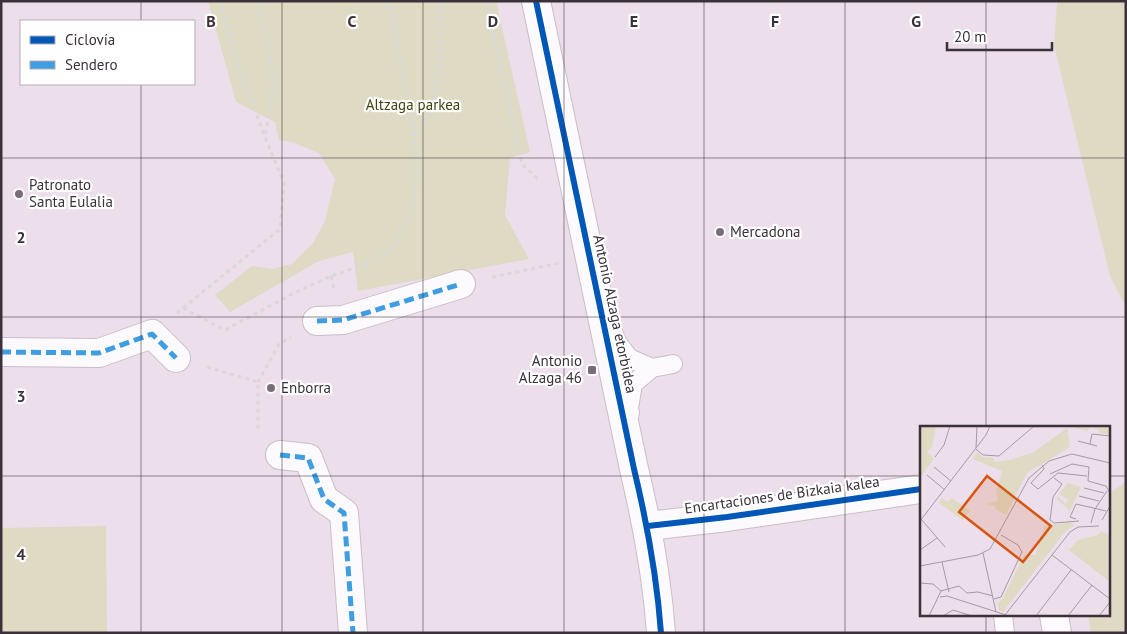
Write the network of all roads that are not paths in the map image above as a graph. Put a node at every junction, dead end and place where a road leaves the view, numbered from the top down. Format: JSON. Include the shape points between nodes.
{"nodes":[{"id":1,"x":536,"y":1,"type":"edge"},
{"id":2,"x":461,"y":284,"type":"road end"},
{"id":3,"x":596,"y":284,"type":"junction"},
{"id":4,"x":317,"y":321,"type":"road end"},
{"id":5,"x":1,"y":352,"type":"edge"},
{"id":6,"x":176,"y":358,"type":"road end"},
{"id":7,"x":673,"y":364,"type":"dead end"},
{"id":8,"x":652,"y":368,"type":"junction"},
{"id":9,"x":280,"y":455,"type":"road end"},
{"id":10,"x":634,"y":469,"type":"junction"},
{"id":11,"x":920,"y":488,"type":"edge"},
{"id":12,"x":648,"y":526,"type":"junction"},
{"id":13,"x":1003,"y":616,"type":"edge"},
{"id":14,"x":1054,"y":616,"type":"edge"},
{"id":15,"x":352,"y":633,"type":"edge"},
{"id":16,"x":661,"y":633,"type":"edge"},
{"id":17,"x":1005,"y":633,"type":"edge"},
{"id":18,"x":1058,"y":633,"type":"edge"}],
"edges":[{"from":1,"to":3,"type":"street","name":"Antonio Alzaga etorbidea"},
{"from":2,"to":4,"type":"street","via":[[343,320]]},
{"from":3,"to":8,"type":"lane","via":[[617,342],[629,358]]},
{"from":3,"to":10,"type":"street","name":"Antonio Alzaga etorbidea"},
{"from":5,"to":6,"type":"street","via":[[99,353],[152,334]]},
{"from":7,"to":8,"type":"lane"},
{"from":8,"to":10,"type":"lane","via":[[632,384],[629,408],[636,453]]},
{"from":9,"to":15,"type":"street","via":[[308,458],[324,499],[344,513]]},
{"from":10,"to":12,"type":"street","name":"Antonio Alzaga etorbidea"},
{"from":11,"to":12,"type":"street","name":"Encartaciones de Bizkaia kalea","via":[[727,518]]},
{"from":12,"to":16,"type":"street","name":"Antonio Alzaga etorbidea"},
{"from":13,"to":17,"type":"lane"},
{"from":14,"to":18,"type":"street"}]}
